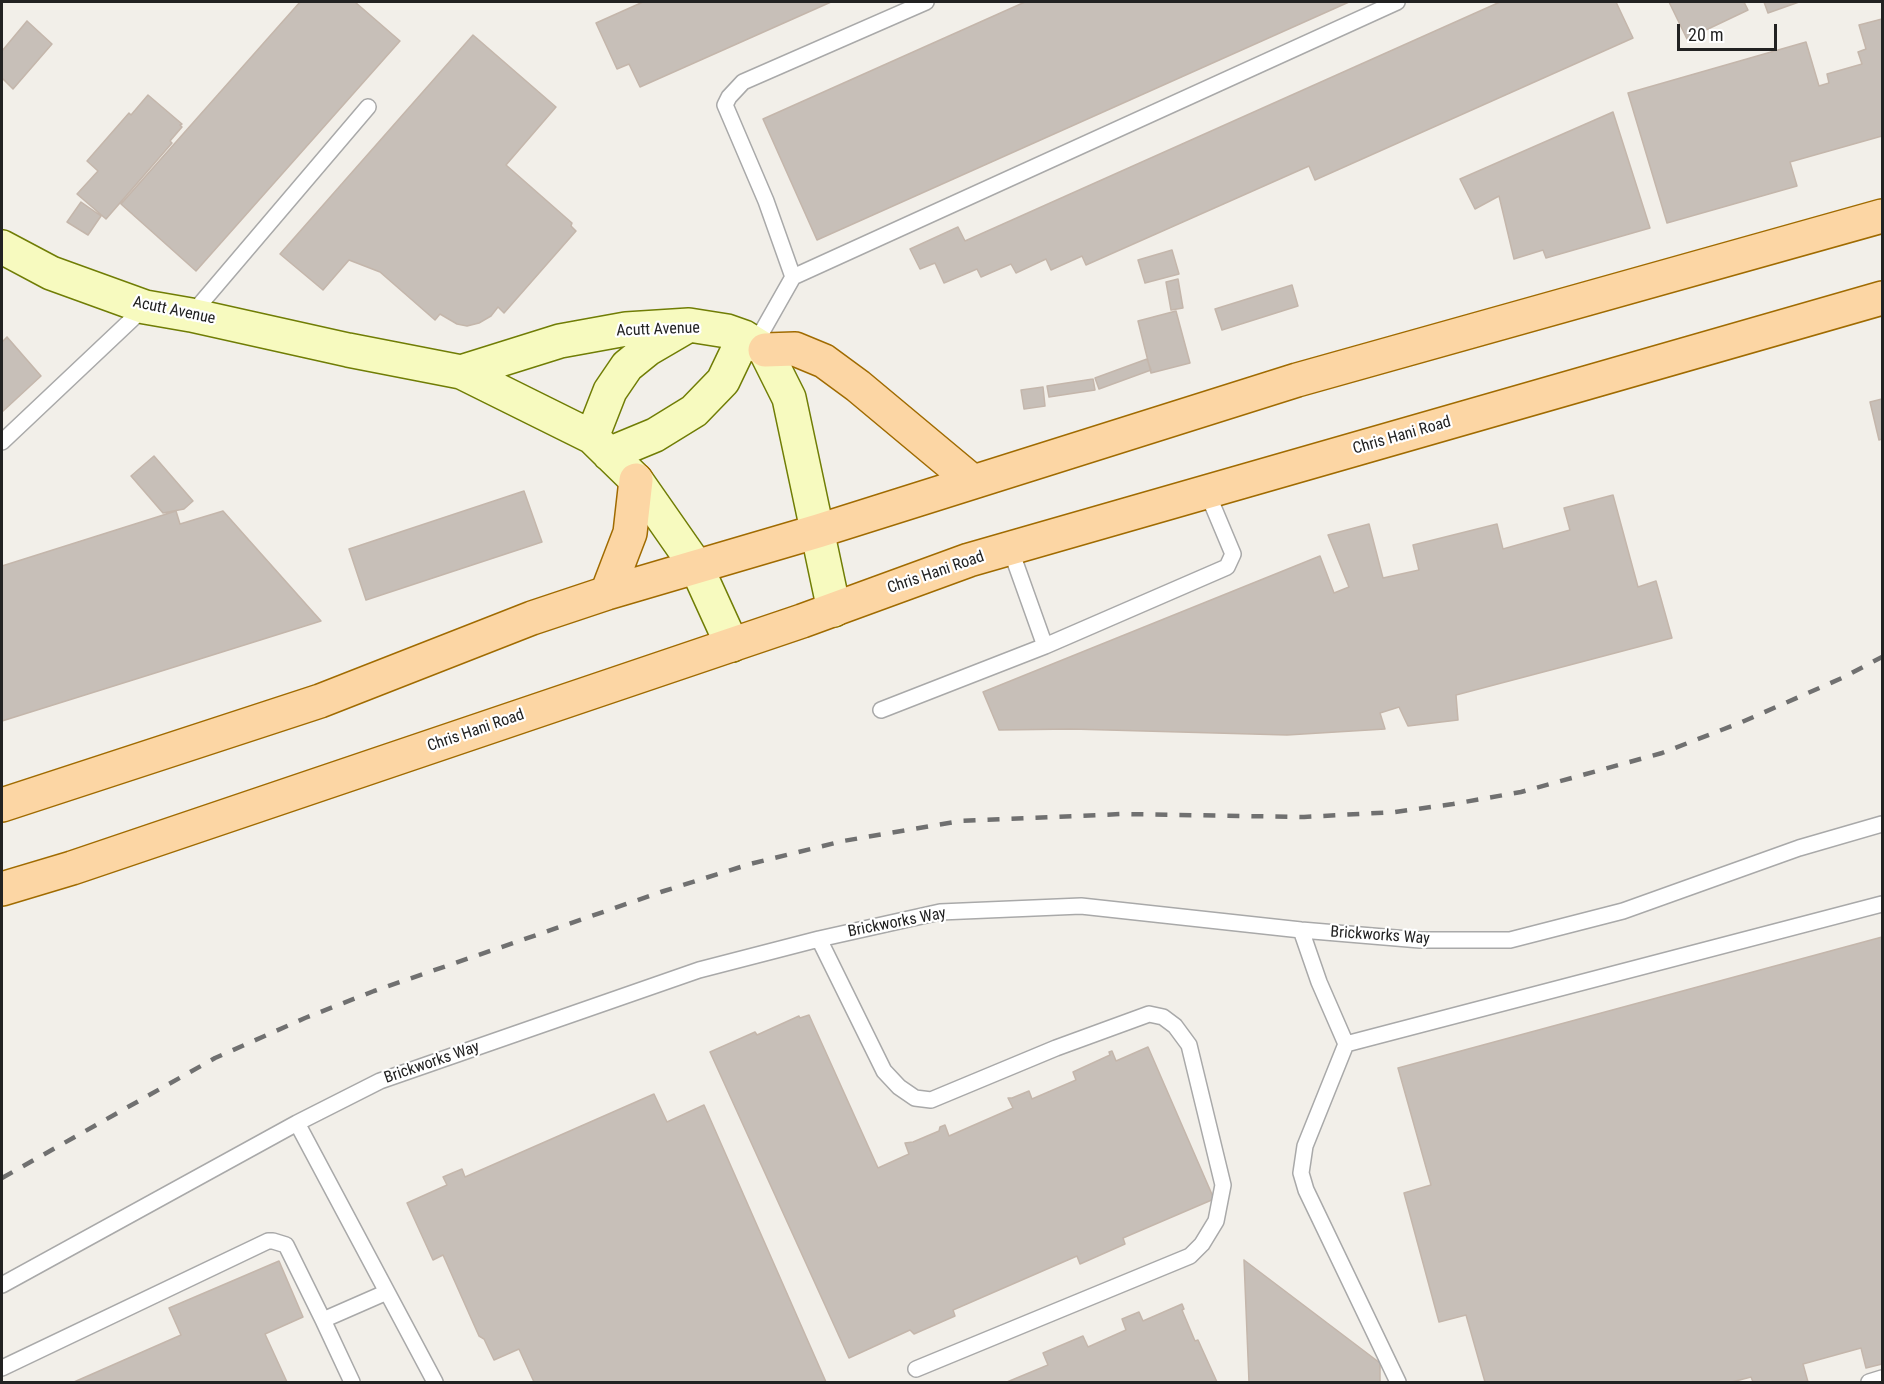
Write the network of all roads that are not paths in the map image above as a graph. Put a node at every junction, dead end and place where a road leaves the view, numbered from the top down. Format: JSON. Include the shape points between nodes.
{"nodes":[{"id":1,"x":926,"y":2,"type":"edge"},
{"id":2,"x":1396,"y":2,"type":"edge"},
{"id":3,"x":368,"y":107,"type":"dead end"},
{"id":4,"x":1882,"y":216,"type":"edge"},
{"id":5,"x":2,"y":247,"type":"edge"},
{"id":6,"x":793,"y":277,"type":"junction"},
{"id":7,"x":1882,"y":298,"type":"edge"},
{"id":8,"x":145,"y":307,"type":"junction"},
{"id":9,"x":191,"y":315,"type":"junction"},
{"id":10,"x":688,"y":325,"type":"junction"},
{"id":11,"x":754,"y":344,"type":"junction"},
{"id":12,"x":461,"y":372,"type":"junction"},
{"id":13,"x":2,"y":442,"type":"edge"},
{"id":14,"x":601,"y":445,"type":"junction"},
{"id":15,"x":636,"y":480,"type":"junction"},
{"id":16,"x":973,"y":482,"type":"junction"},
{"id":17,"x":1207,"y":492,"type":"junction"},
{"id":18,"x":818,"y":531,"type":"junction"},
{"id":19,"x":1010,"y":548,"type":"junction"},
{"id":20,"x":696,"y":566,"type":"junction"},
{"id":21,"x":607,"y":593,"type":"junction"},
{"id":22,"x":834,"y":609,"type":"junction"},
{"id":23,"x":732,"y":645,"type":"junction"},
{"id":24,"x":1045,"y":646,"type":"junction"},
{"id":25,"x":881,"y":710,"type":"dead end"},
{"id":26,"x":2,"y":805,"type":"edge"},
{"id":27,"x":1882,"y":824,"type":"edge"},
{"id":28,"x":2,"y":889,"type":"edge"},
{"id":29,"x":1882,"y":904,"type":"edge"},
{"id":30,"x":1301,"y":930,"type":"junction"},
{"id":31,"x":819,"y":939,"type":"junction"},
{"id":32,"x":1346,"y":1044,"type":"junction"},
{"id":33,"x":297,"y":1123,"type":"junction"},
{"id":34,"x":2,"y":1285,"type":"edge"},
{"id":35,"x":387,"y":1292,"type":"junction"},
{"id":36,"x":323,"y":1320,"type":"junction"},
{"id":37,"x":2,"y":1368,"type":"edge"},
{"id":38,"x":916,"y":1369,"type":"dead end"},
{"id":39,"x":1882,"y":1378,"type":"edge"},
{"id":40,"x":352,"y":1383,"type":"edge"},
{"id":41,"x":435,"y":1383,"type":"edge"},
{"id":42,"x":1398,"y":1383,"type":"edge"},
{"id":43,"x":1869,"y":1383,"type":"edge"}],
"edges":[{"from":1,"to":6,"type":"lane","via":[[743,82],[725,105]]},
{"from":2,"to":6,"type":"lane"},
{"from":3,"to":9,"type":"lane"},
{"from":4,"to":16,"type":"main road","via":[[1297,380]]},
{"from":5,"to":8,"type":"street","name":"Acutt Avenue","via":[[51,273]]},
{"from":6,"to":11,"type":"lane"},
{"from":7,"to":17,"type":"main road","name":"Chris Hani Road"},
{"from":8,"to":9,"type":"street","name":"Acutt Avenue"},
{"from":8,"to":13,"type":"lane"},
{"from":9,"to":12,"type":"street","name":"Acutt Avenue"},
{"from":10,"to":11,"type":"street","name":"Acutt Avenue","via":[[727,331]]},
{"from":10,"to":12,"type":"street","name":"Acutt Avenue","via":[[626,329],[571,339]]},
{"from":10,"to":14,"type":"street","via":[[627,366],[610,391]]},
{"from":11,"to":14,"type":"street","via":[[694,411],[655,435]]},
{"from":11,"to":16,"type":"main road","via":[[795,349],[824,361]]},
{"from":11,"to":18,"type":"street","via":[[789,398]]},
{"from":12,"to":14,"type":"street","name":"Acutt Avenue"},
{"from":14,"to":15,"type":"street","name":"Acutt Avenue"},
{"from":15,"to":20,"type":"street","name":"Acutt Avenue"},
{"from":15,"to":21,"type":"main road","via":[[630,533]]},
{"from":16,"to":18,"type":"main road"},
{"from":17,"to":19,"type":"main road","name":"Chris Hani Road"},
{"from":17,"to":24,"type":"lane","via":[[1233,554],[1227,567]]},
{"from":18,"to":20,"type":"main road"},
{"from":18,"to":22,"type":"street"},
{"from":19,"to":22,"type":"main road","name":"Chris Hani Road"},
{"from":19,"to":24,"type":"lane"},
{"from":20,"to":21,"type":"main road"},
{"from":20,"to":23,"type":"street","name":"Acutt Avenue"},
{"from":21,"to":26,"type":"main road","via":[[532,618],[320,701]]},
{"from":22,"to":23,"type":"main road","name":"Chris Hani Road"},
{"from":23,"to":28,"type":"main road","name":"Chris Hani Road"},
{"from":24,"to":25,"type":"lane"},
{"from":27,"to":30,"type":"lane","name":"Brickworks Way","via":[[1799,848],[1623,911],[1510,940],[1420,940]]},
{"from":29,"to":32,"type":"lane"},
{"from":30,"to":31,"type":"lane","name":"Brickworks Way","via":[[1081,906],[940,912]]},
{"from":30,"to":32,"type":"lane"},
{"from":31,"to":33,"type":"lane","name":"Brickworks Way","via":[[699,970],[380,1081]]},
{"from":31,"to":38,"type":"lane","via":[[884,1071],[915,1098],[931,1100],[1149,1014],[1162,1017],[1175,1026],[1189,1045],[1223,1185],[1216,1221],[1190,1256]]},
{"from":32,"to":42,"type":"lane","via":[[1305,1146],[1301,1173],[1305,1190]]},
{"from":33,"to":34,"type":"lane","name":"Brickworks Way"},
{"from":33,"to":35,"type":"lane"},
{"from":35,"to":36,"type":"lane"},
{"from":35,"to":41,"type":"lane"},
{"from":36,"to":37,"type":"lane","via":[[286,1245],[268,1241]]},
{"from":36,"to":40,"type":"lane"},
{"from":39,"to":43,"type":"lane"}]}
